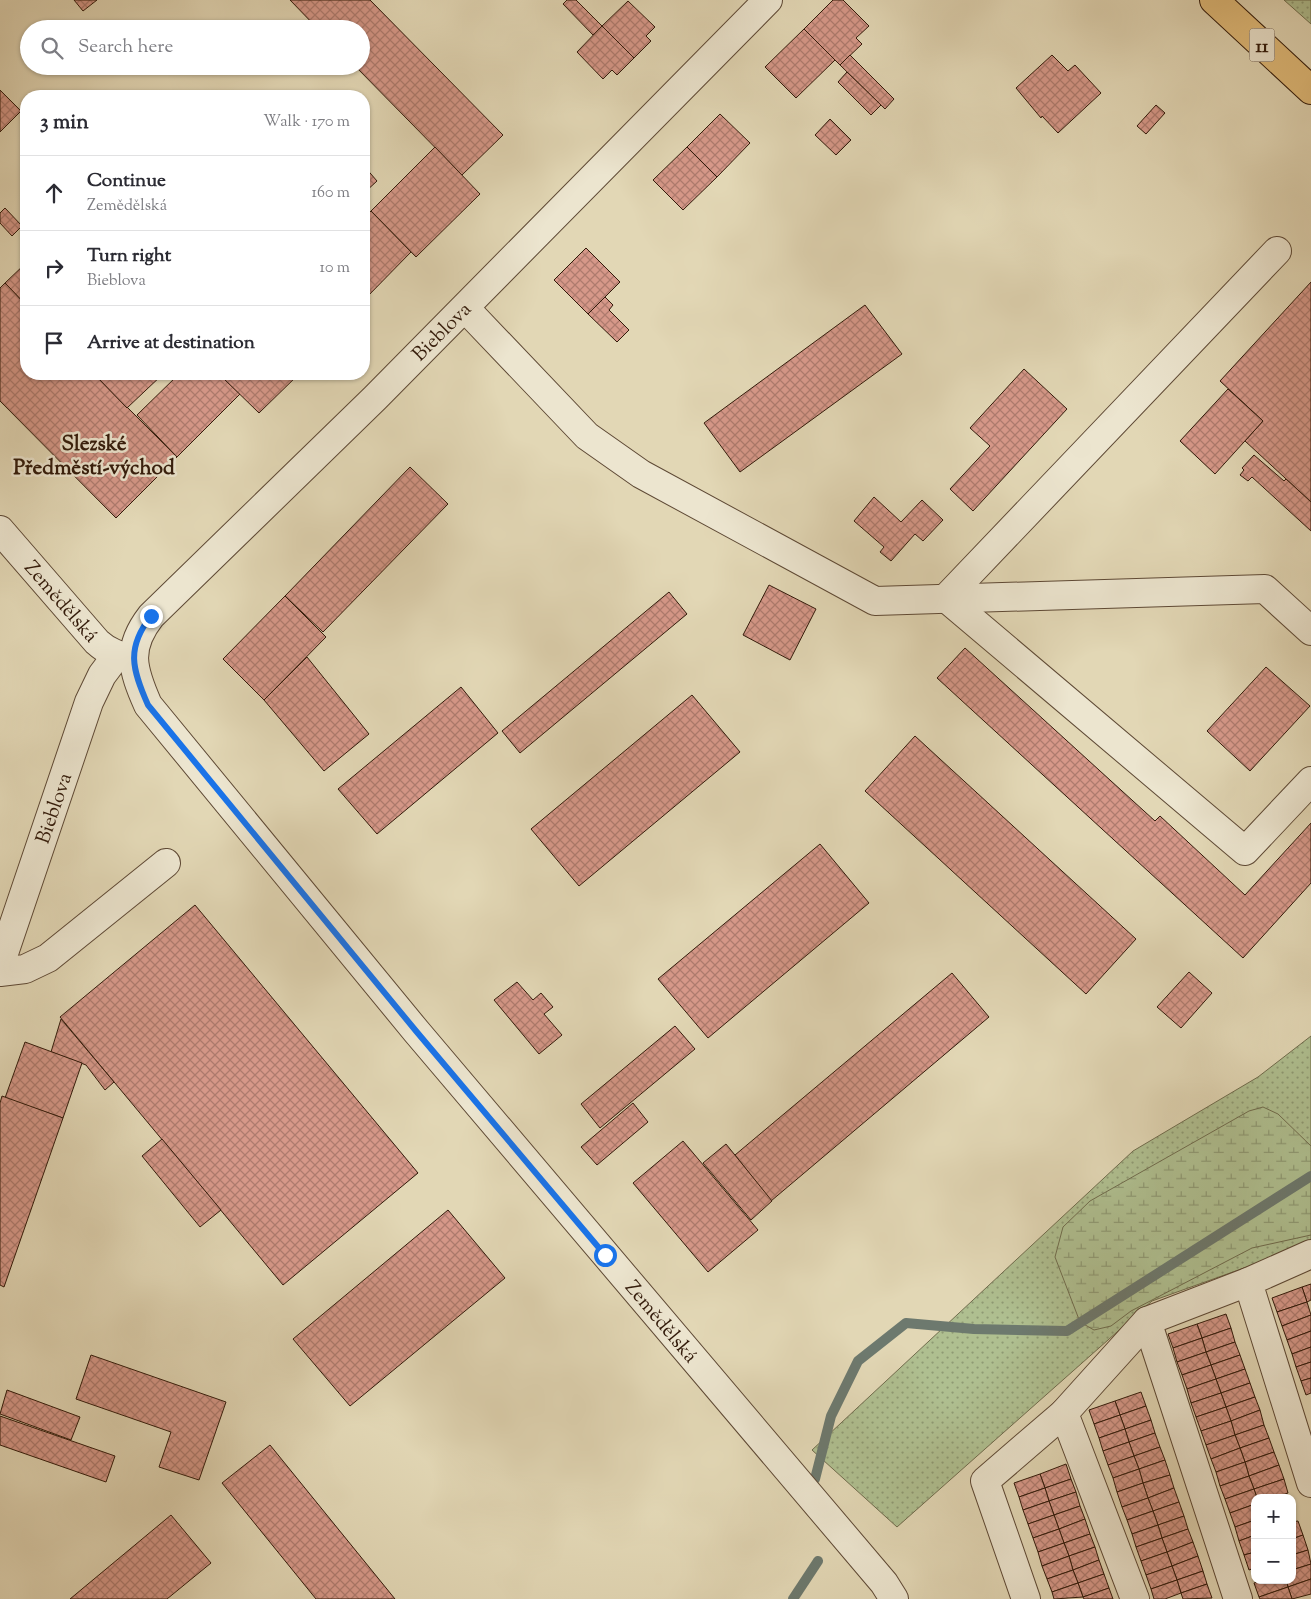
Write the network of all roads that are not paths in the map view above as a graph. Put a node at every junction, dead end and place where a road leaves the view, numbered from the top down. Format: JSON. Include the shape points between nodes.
{"nodes":[{"id":1,"x":768,"y":0,"type":"edge"},
{"id":2,"x":1214,"y":0,"type":"edge"},
{"id":3,"x":1311,"y":90,"type":"edge"},
{"id":4,"x":1277,"y":251,"type":"dead end"},
{"id":5,"x":465,"y":308,"type":"junction"},
{"id":6,"x":0,"y":530,"type":"edge"},
{"id":7,"x":946,"y":598,"type":"junction"},
{"id":8,"x":1311,"y":630,"type":"edge"},
{"id":9,"x":128,"y":661,"type":"junction"},
{"id":10,"x":1311,"y":781,"type":"edge"},
{"id":11,"x":166,"y":863,"type":"dead end"},
{"id":12,"x":0,"y":965,"type":"edge"},
{"id":13,"x":0,"y":972,"type":"edge"},
{"id":14,"x":1311,"y":1254,"type":"edge"},
{"id":15,"x":1248,"y":1282,"type":"junction"},
{"id":16,"x":1147,"y":1321,"type":"junction"},
{"id":17,"x":1064,"y":1412,"type":"junction"},
{"id":18,"x":1311,"y":1483,"type":"edge"},
{"id":19,"x":894,"y":1599,"type":"edge"},
{"id":20,"x":1026,"y":1599,"type":"edge"},
{"id":21,"x":1135,"y":1599,"type":"edge"},
{"id":22,"x":1238,"y":1599,"type":"edge"}],
"edges":[{"from":1,"to":5,"type":"street","name":"Bieblova"},
{"from":2,"to":3,"type":"main road","number":"11"},
{"from":4,"to":7,"type":"street"},
{"from":5,"to":7,"type":"street","via":[[587,436],[641,474],[876,601]]},
{"from":5,"to":9,"type":"street","name":"Bieblova","via":[[151,616],[136,638]]},
{"from":6,"to":9,"type":"street","name":"Zemědělská","via":[[97,642],[105,650]]},
{"from":7,"to":8,"type":"street","via":[[1265,589]]},
{"from":7,"to":10,"type":"street","via":[[1245,851]]},
{"from":9,"to":12,"type":"street","name":"Bieblova","via":[[102,675],[89,702]]},
{"from":9,"to":19,"type":"street","name":"Zemědělská","via":[[148,705],[416,1031],[878,1576]]},
{"from":11,"to":13,"type":"street","via":[[48,958],[24,969]]},
{"from":14,"to":15,"type":"street"},
{"from":15,"to":16,"type":"street"},
{"from":15,"to":18,"type":"street"},
{"from":16,"to":17,"type":"street"},
{"from":16,"to":22,"type":"street"},
{"from":17,"to":20,"type":"street","via":[[984,1481]]},
{"from":17,"to":21,"type":"street"}]}
